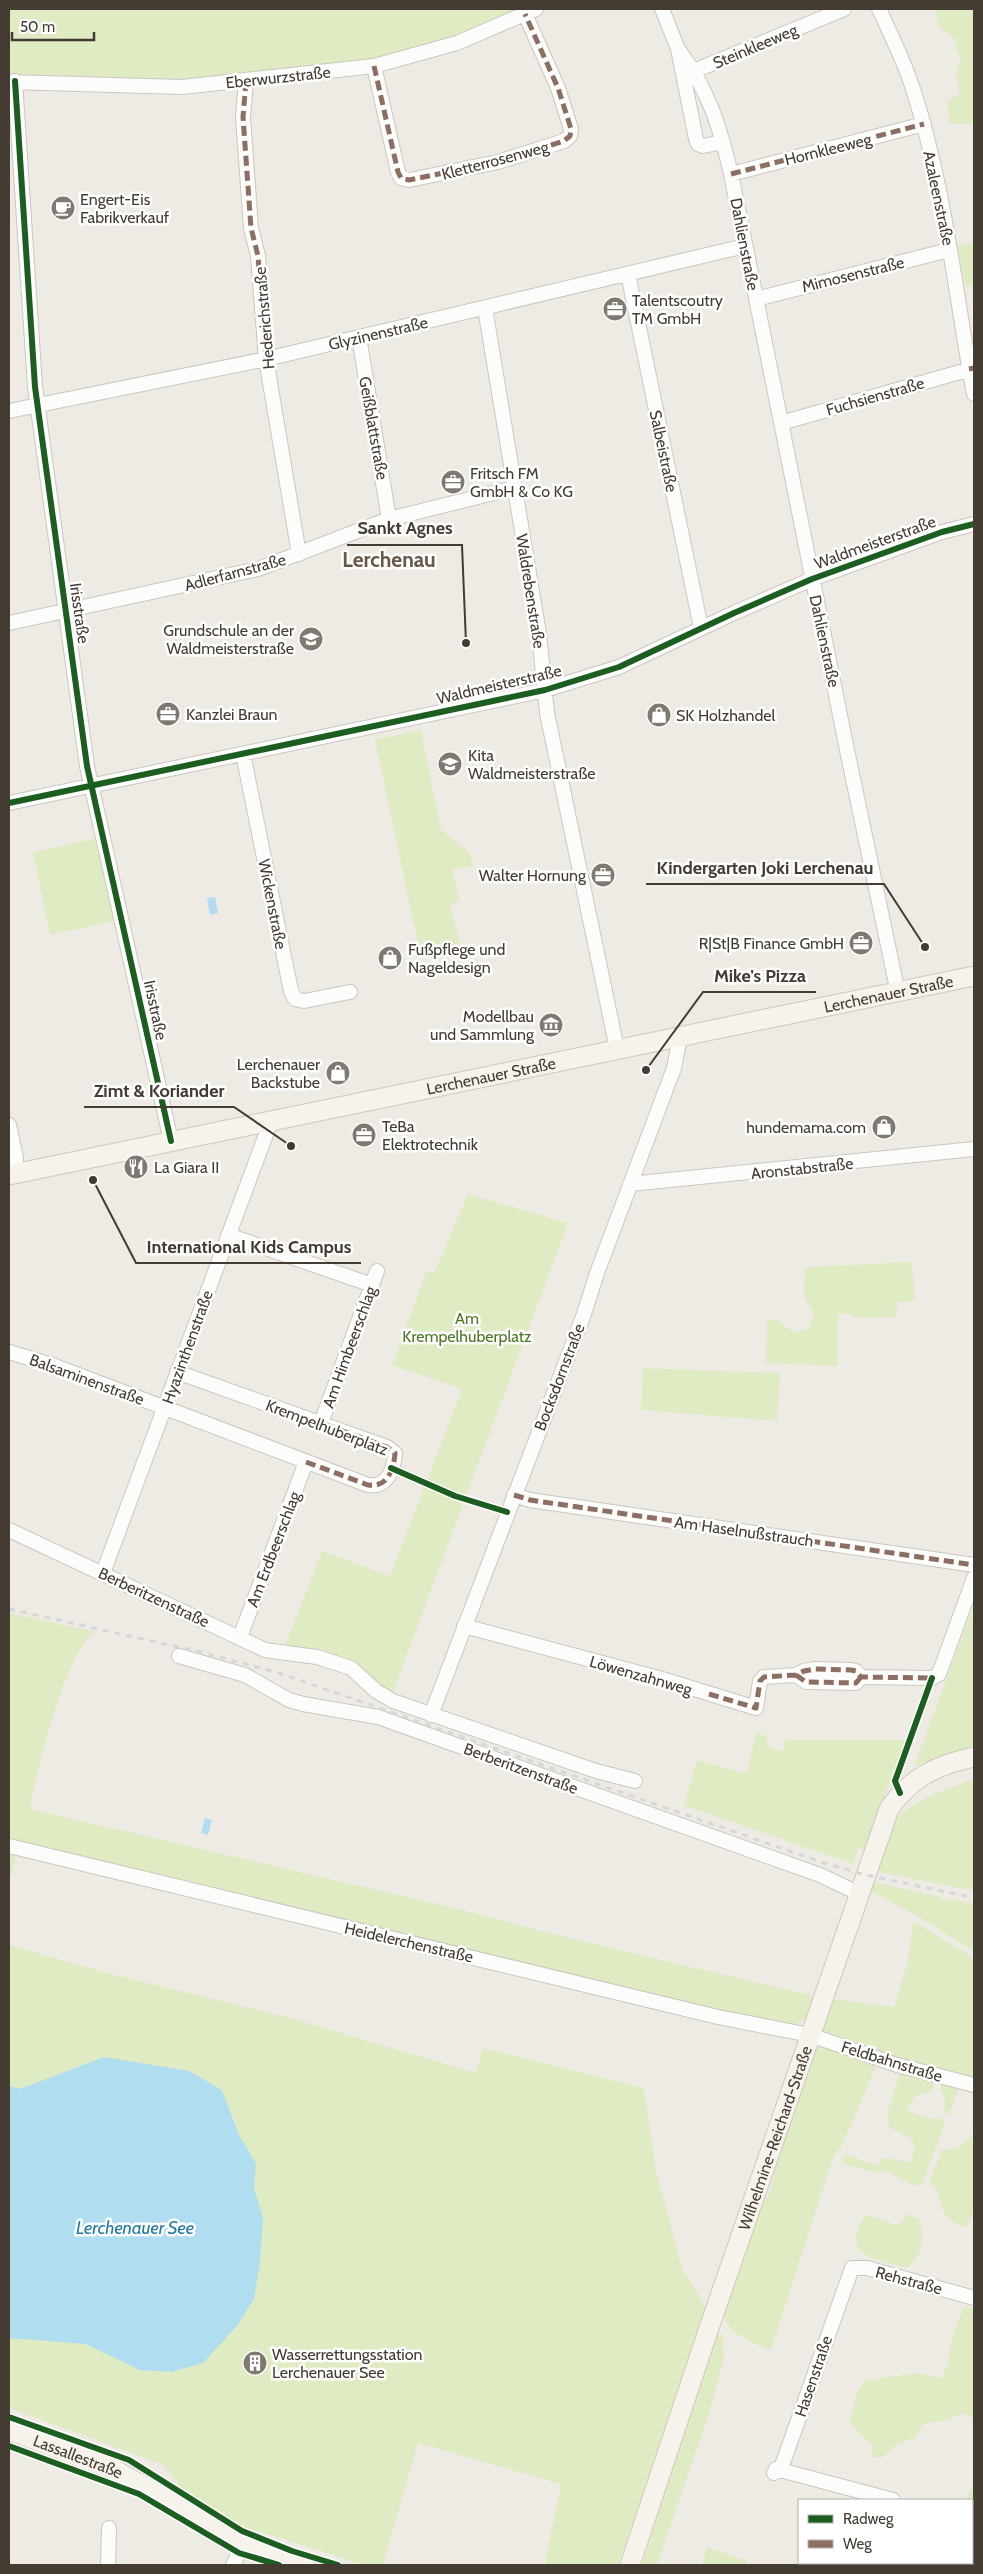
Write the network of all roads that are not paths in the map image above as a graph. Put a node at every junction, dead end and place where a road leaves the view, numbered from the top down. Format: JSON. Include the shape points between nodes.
{"nodes":[{"id":1,"x":662,"y":9,"type":"edge"},
{"id":2,"x":844,"y":9,"type":"edge"},
{"id":3,"x":879,"y":9,"type":"edge"},
{"id":4,"x":530,"y":12,"type":"edge"},
{"id":5,"x":678,"y":49,"type":"junction"},
{"id":6,"x":374,"y":66,"type":"junction"},
{"id":7,"x":694,"y":71,"type":"junction"},
{"id":8,"x":246,"y":81,"type":"junction"},
{"id":9,"x":12,"y":82,"type":"edge"},
{"id":10,"x":924,"y":124,"type":"junction"},
{"id":11,"x":723,"y":142,"type":"junction"},
{"id":12,"x":731,"y":174,"type":"junction"},
{"id":13,"x":745,"y":246,"type":"junction"},
{"id":14,"x":949,"y":250,"type":"junction"},
{"id":15,"x":628,"y":274,"type":"junction"},
{"id":16,"x":756,"y":299,"type":"junction"},
{"id":17,"x":485,"y":308,"type":"junction"},
{"id":18,"x":359,"y":337,"type":"junction"},
{"id":19,"x":266,"y":359,"type":"junction"},
{"id":20,"x":972,"y":368,"type":"edge"},
{"id":21,"x":974,"y":394,"type":"edge"},
{"id":22,"x":40,"y":406,"type":"junction"},
{"id":23,"x":9,"y":411,"type":"edge"},
{"id":24,"x":782,"y":423,"type":"junction"},
{"id":25,"x":514,"y":488,"type":"junction"},
{"id":26,"x":390,"y":519,"type":"junction"},
{"id":27,"x":974,"y":524,"type":"edge"},
{"id":28,"x":299,"y":554,"type":"junction"},
{"id":29,"x":812,"y":579,"type":"junction"},
{"id":30,"x":66,"y":611,"type":"junction"},
{"id":31,"x":9,"y":623,"type":"edge"},
{"id":32,"x":701,"y":628,"type":"junction"},
{"id":33,"x":545,"y":690,"type":"junction"},
{"id":34,"x":243,"y":754,"type":"junction"},
{"id":35,"x":92,"y":784,"type":"junction"},
{"id":36,"x":9,"y":803,"type":"edge"},
{"id":37,"x":974,"y":976,"type":"edge"},
{"id":38,"x":350,"y":992,"type":"dead end"},
{"id":39,"x":898,"y":993,"type":"junction"},
{"id":40,"x":680,"y":1037,"type":"junction"},
{"id":41,"x":617,"y":1049,"type":"junction"},
{"id":42,"x":271,"y":1121,"type":"junction"},
{"id":43,"x":9,"y":1125,"type":"edge"},
{"id":44,"x":171,"y":1142,"type":"junction"},
{"id":45,"x":974,"y":1149,"type":"edge"},
{"id":46,"x":12,"y":1174,"type":"edge"},
{"id":47,"x":630,"y":1184,"type":"junction"},
{"id":48,"x":228,"y":1234,"type":"junction"},
{"id":49,"x":377,"y":1270,"type":"dead end"},
{"id":50,"x":372,"y":1285,"type":"junction"},
{"id":51,"x":9,"y":1352,"type":"edge"},
{"id":52,"x":177,"y":1372,"type":"junction"},
{"id":53,"x":164,"y":1408,"type":"junction"},
{"id":54,"x":321,"y":1423,"type":"junction"},
{"id":55,"x":306,"y":1462,"type":"junction"},
{"id":56,"x":514,"y":1495,"type":"junction"},
{"id":57,"x":9,"y":1530,"type":"edge"},
{"id":58,"x":974,"y":1566,"type":"edge"},
{"id":59,"x":103,"y":1573,"type":"junction"},
{"id":60,"x":974,"y":1578,"type":"edge"},
{"id":61,"x":464,"y":1626,"type":"junction"},
{"id":62,"x":240,"y":1636,"type":"junction"},
{"id":63,"x":179,"y":1656,"type":"dead end"},
{"id":64,"x":431,"y":1715,"type":"junction"},
{"id":65,"x":974,"y":1757,"type":"edge"},
{"id":66,"x":634,"y":1780,"type":"dead end"},
{"id":67,"x":9,"y":1846,"type":"edge"},
{"id":68,"x":860,"y":1894,"type":"junction"},
{"id":69,"x":810,"y":2035,"type":"junction"},
{"id":70,"x":974,"y":2084,"type":"edge"},
{"id":71,"x":848,"y":2274,"type":"joint"},
{"id":72,"x":974,"y":2298,"type":"edge"},
{"id":73,"x":9,"y":2430,"type":"edge"},
{"id":74,"x":889,"y":2499,"type":"edge"},
{"id":75,"x":109,"y":2528,"type":"dead end"},
{"id":76,"x":244,"y":2542,"type":"junction"},
{"id":77,"x":108,"y":2565,"type":"edge"},
{"id":78,"x":233,"y":2565,"type":"edge"},
{"id":79,"x":305,"y":2565,"type":"edge"},
{"id":80,"x":630,"y":2565,"type":"edge"}],
"edges":[{"from":1,"to":5,"type":"street","name":"Dahlienstraße"},
{"from":2,"to":7,"type":"street","name":"Steinkleeweg"},
{"from":3,"to":10,"type":"street","name":"Azaleenstraße","via":[[906,68]]},
{"from":4,"to":6,"type":"street","name":"Eberwurzstraße","via":[[457,43]]},
{"from":4,"to":6,"type":"street","name":"Kletterrosenweg","via":[[571,129],[570,136],[564,141],[474,168],[409,180],[401,178]]},
{"from":5,"to":7,"type":"street","name":"Dahlienstraße"},
{"from":5,"to":11,"type":"street","name":"Dahlienstraße","via":[[698,144]]},
{"from":6,"to":8,"type":"street","name":"Eberwurzstraße"},
{"from":7,"to":11,"type":"street","name":"Dahlienstraße","via":[[714,110]]},
{"from":8,"to":9,"type":"street","name":"Eberwurzstraße","via":[[182,86]]},
{"from":8,"to":19,"type":"street","name":"Hederichstraße","via":[[243,117],[251,228],[258,256]]},
{"from":9,"to":22,"type":"street","name":"Irisstraße","via":[[35,386]]},
{"from":10,"to":12,"type":"street","name":"Hornkleeweg"},
{"from":10,"to":14,"type":"street","name":"Azaleenstraße"},
{"from":11,"to":12,"type":"street","name":"Dahlienstraße"},
{"from":12,"to":13,"type":"street","name":"Dahlienstraße"},
{"from":13,"to":15,"type":"street","name":"Glyzinenstraße"},
{"from":13,"to":16,"type":"street","name":"Dahlienstraße"},
{"from":14,"to":16,"type":"street","name":"Mimosenstraße"},
{"from":14,"to":20,"type":"street","name":"Azaleenstraße"},
{"from":15,"to":17,"type":"street","name":"Glyzinenstraße"},
{"from":15,"to":32,"type":"street","name":"Salbeistraße"},
{"from":16,"to":24,"type":"street","name":"Dahlienstraße"},
{"from":17,"to":18,"type":"street","name":"Glyzinenstraße"},
{"from":17,"to":25,"type":"street","name":"Waldrebenstraße"},
{"from":18,"to":19,"type":"street","name":"Glyzinenstraße"},
{"from":18,"to":26,"type":"street","name":"Geißblattstraße"},
{"from":19,"to":22,"type":"street","name":"Glyzinenstraße"},
{"from":19,"to":28,"type":"street","name":"Hederichstraße"},
{"from":20,"to":21,"type":"street","name":"Azaleenstraße"},
{"from":20,"to":24,"type":"street","name":"Fuchsienstraße"},
{"from":22,"to":23,"type":"street","name":"Glyzinenstraße"},
{"from":22,"to":30,"type":"street","name":"Irisstraße"},
{"from":24,"to":29,"type":"street","name":"Dahlienstraße"},
{"from":25,"to":26,"type":"street","name":"Adlerfarnstraße"},
{"from":25,"to":33,"type":"street","name":"Waldrebenstraße","via":[[539,634]]},
{"from":26,"to":28,"type":"street","name":"Adlerfarnstraße"},
{"from":27,"to":29,"type":"street","name":"Waldmeisterstraße","via":[[942,532]]},
{"from":28,"to":30,"type":"street","name":"Adlerfarnstraße","via":[[258,569]]},
{"from":29,"to":32,"type":"street","name":"Waldmeisterstraße"},
{"from":29,"to":39,"type":"street","name":"Dahlienstraße"},
{"from":30,"to":31,"type":"street","name":"Adlerfarnstraße"},
{"from":30,"to":35,"type":"street","name":"Irisstraße"},
{"from":32,"to":33,"type":"street","name":"Waldmeisterstraße","via":[[619,666]]},
{"from":33,"to":34,"type":"street","name":"Waldmeisterstraße"},
{"from":33,"to":41,"type":"street","name":"Waldrebenstraße","via":[[547,713]]},
{"from":34,"to":35,"type":"street","name":"Waldmeisterstraße"},
{"from":34,"to":38,"type":"street","name":"Wickenstraße","via":[[291,991],[295,999],[304,1001]]},
{"from":35,"to":36,"type":"street","name":"Waldmeisterstraße"},
{"from":35,"to":44,"type":"street","name":"Irisstraße"},
{"from":37,"to":39,"type":"street","name":"Lerchenauer Straße"},
{"from":39,"to":40,"type":"street","name":"Lerchenauer Straße"},
{"from":40,"to":41,"type":"street","name":"Lerchenauer Straße"},
{"from":40,"to":47,"type":"street","name":"Bocksdornstraße","via":[[674,1068]]},
{"from":41,"to":42,"type":"street","name":"Lerchenauer Straße"},
{"from":42,"to":44,"type":"street","name":"Lerchenauer Straße"},
{"from":42,"to":48,"type":"street","name":"Hyazinthenstraße"},
{"from":43,"to":46,"type":"street","via":[[16,1158]]},
{"from":44,"to":46,"type":"street","name":"Lerchenauer Straße"},
{"from":45,"to":47,"type":"street","name":"Aronstabstraße"},
{"from":47,"to":56,"type":"street","name":"Bocksdornstraße"},
{"from":48,"to":50,"type":"street"},
{"from":48,"to":52,"type":"street","name":"Hyazinthenstraße"},
{"from":49,"to":50,"type":"street","name":"Am Himbeerschlag"},
{"from":50,"to":54,"type":"street","name":"Am Himbeerschlag"},
{"from":51,"to":53,"type":"street","name":"Balsaminenstraße"},
{"from":52,"to":53,"type":"street","name":"Hyazinthenstraße"},
{"from":52,"to":54,"type":"street","name":"Krempelhuberplatz"},
{"from":53,"to":55,"type":"street","name":"Krempelhuberplatz"},
{"from":53,"to":59,"type":"street","name":"Hyazinthenstraße"},
{"from":54,"to":55,"type":"street","name":"Krempelhuberplatz","via":[[387,1447],[394,1453],[391,1468],[385,1482],[378,1487]]},
{"from":55,"to":62,"type":"street","name":"Am Erdbeerschlag"},
{"from":56,"to":58,"type":"street","name":"Am Haselnußstrauch","via":[[530,1500]]},
{"from":56,"to":61,"type":"street","name":"Bocksdornstraße"},
{"from":57,"to":59,"type":"street","name":"Berberitzenstraße"},
{"from":59,"to":62,"type":"street","name":"Berberitzenstraße"},
{"from":60,"to":61,"type":"street","name":"Löwenzahnweg","via":[[939,1674],[932,1678],[861,1677],[856,1671],[815,1669],[796,1675],[764,1678],[760,1681],[756,1708]]},
{"from":61,"to":64,"type":"street","name":"Bocksdornstraße"},
{"from":62,"to":64,"type":"street","name":"Berberitzenstraße","via":[[265,1650],[317,1657],[351,1668],[376,1691],[393,1701]]},
{"from":63,"to":68,"type":"street","name":"Berberitzenstraße","via":[[245,1674],[289,1700],[378,1717],[820,1875]]},
{"from":64,"to":66,"type":"street","name":"Berberitzenstraße","via":[[596,1772]]},
{"from":65,"to":68,"type":"street","name":"Wilhelmine-Reichard-Straße","via":[[934,1770],[914,1780],[900,1793],[889,1809]]},
{"from":67,"to":69,"type":"street","name":"Heidelerchenstraße","via":[[718,2017]]},
{"from":68,"to":69,"type":"street","name":"Wilhelmine-Reichard-Straße"},
{"from":69,"to":70,"type":"street","name":"Feldbahnstraße","via":[[897,2065]]},
{"from":69,"to":80,"type":"street","name":"Wilhelmine-Reichard-Straße"},
{"from":71,"to":72,"type":"street","name":"Rehstraße","via":[[855,2266],[866,2268]]},
{"from":71,"to":74,"type":"street","name":"Hasenstraße","via":[[777,2472]]},
{"from":73,"to":76,"type":"street","name":"Lassallestraße","via":[[127,2476]]},
{"from":75,"to":77,"type":"street"},
{"from":76,"to":78,"type":"street"},
{"from":76,"to":79,"type":"street","name":"Lassallestraße"}]}
